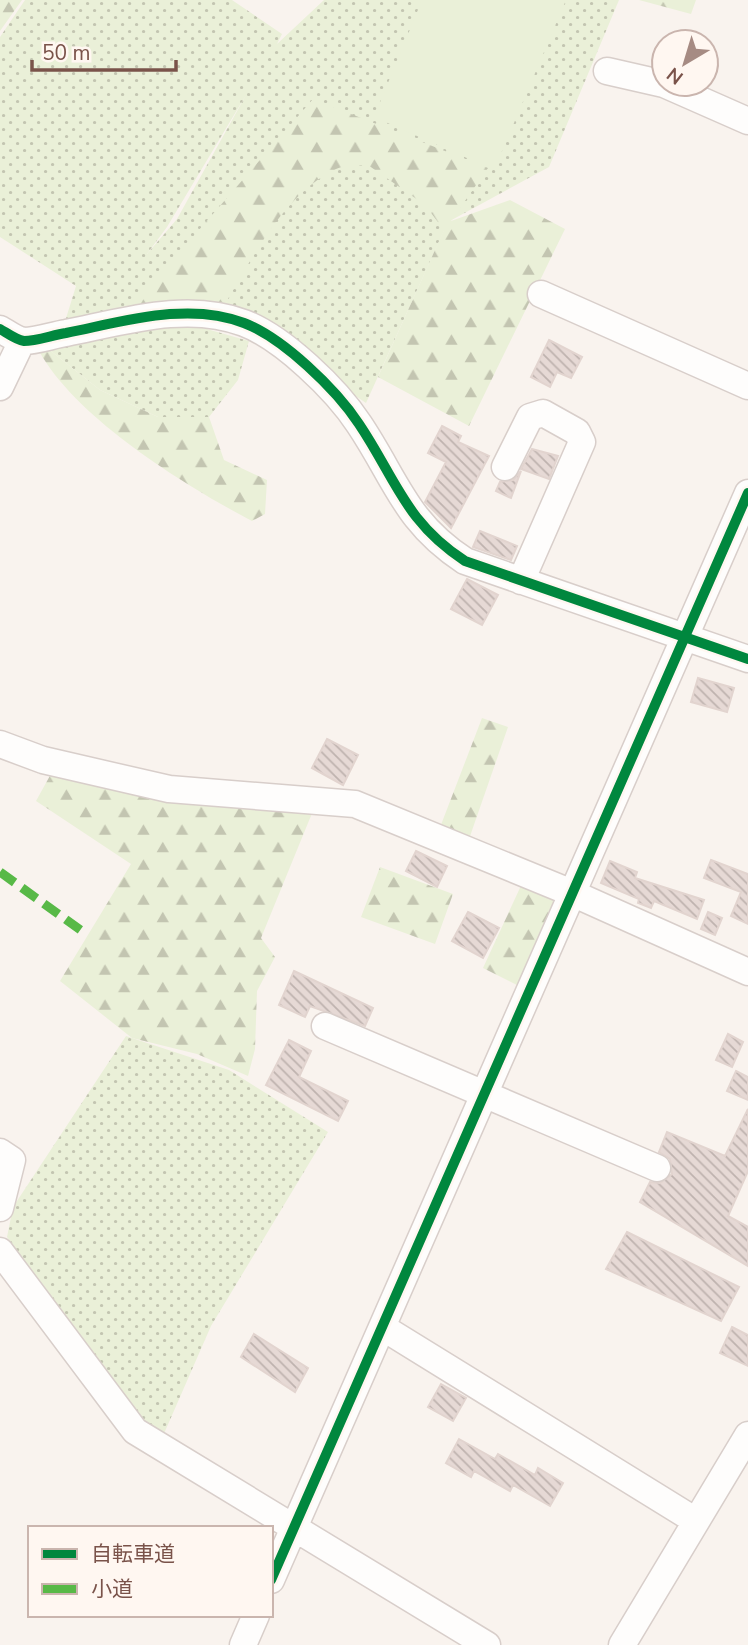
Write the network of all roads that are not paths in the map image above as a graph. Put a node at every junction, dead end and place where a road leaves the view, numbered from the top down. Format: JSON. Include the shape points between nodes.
{"nodes":[{"id":1,"x":607,"y":71,"type":"dead end"},
{"id":2,"x":650,"y":81,"type":"edge"},
{"id":3,"x":696,"y":98,"type":"edge"},
{"id":4,"x":748,"y":121,"type":"edge"},
{"id":5,"x":541,"y":294,"type":"dead end"},
{"id":6,"x":11,"y":335,"type":"edge"},
{"id":7,"x":748,"y":386,"type":"edge"},
{"id":8,"x":0,"y":387,"type":"edge"},
{"id":9,"x":505,"y":467,"type":"dead end"},
{"id":10,"x":748,"y":493,"type":"edge"},
{"id":11,"x":521,"y":581,"type":"junction"},
{"id":12,"x":684,"y":639,"type":"junction"},
{"id":13,"x":748,"y":659,"type":"edge"},
{"id":14,"x":0,"y":744,"type":"edge"},
{"id":15,"x":572,"y":893,"type":"junction"},
{"id":16,"x":748,"y":972,"type":"edge"},
{"id":17,"x":324,"y":1026,"type":"dead end"},
{"id":18,"x":484,"y":1094,"type":"junction"},
{"id":19,"x":0,"y":1152,"type":"edge"},
{"id":20,"x":657,"y":1168,"type":"dead end"},
{"id":21,"x":0,"y":1208,"type":"edge"},
{"id":22,"x":0,"y":1251,"type":"edge"},
{"id":23,"x":382,"y":1327,"type":"junction"},
{"id":24,"x":748,"y":1435,"type":"edge"},
{"id":25,"x":696,"y":1521,"type":"junction"},
{"id":26,"x":294,"y":1528,"type":"junction"},
{"id":27,"x":273,"y":1575,"type":"edge"},
{"id":28,"x":255,"y":1617,"type":"edge"},
{"id":29,"x":243,"y":1645,"type":"edge"},
{"id":30,"x":488,"y":1645,"type":"edge"},
{"id":31,"x":622,"y":1645,"type":"edge"}],
"edges":[{"from":1,"to":2,"type":"street"},
{"from":3,"to":4,"type":"street"},
{"from":5,"to":7,"type":"street"},
{"from":6,"to":8,"type":"street"},
{"from":6,"to":11,"type":"street","via":[[199,313],[244,323],[285,348],[328,387],[358,422],[411,512],[436,542],[465,561]]},
{"from":9,"to":11,"type":"street","via":[[530,417],[543,413],[577,432],[582,442]]},
{"from":10,"to":12,"type":"street"},
{"from":11,"to":12,"type":"street"},
{"from":12,"to":13,"type":"street"},
{"from":12,"to":15,"type":"street"},
{"from":14,"to":15,"type":"street","via":[[43,760],[169,789],[355,804]]},
{"from":15,"to":16,"type":"street"},
{"from":15,"to":18,"type":"street"},
{"from":17,"to":18,"type":"street"},
{"from":18,"to":20,"type":"street"},
{"from":18,"to":23,"type":"street"},
{"from":19,"to":21,"type":"street","via":[[12,1160]]},
{"from":22,"to":26,"type":"street","via":[[135,1431]]},
{"from":23,"to":25,"type":"street"},
{"from":23,"to":26,"type":"street"},
{"from":24,"to":25,"type":"street"},
{"from":25,"to":31,"type":"street"},
{"from":26,"to":27,"type":"street"},
{"from":26,"to":30,"type":"street"},
{"from":28,"to":29,"type":"street"}]}
